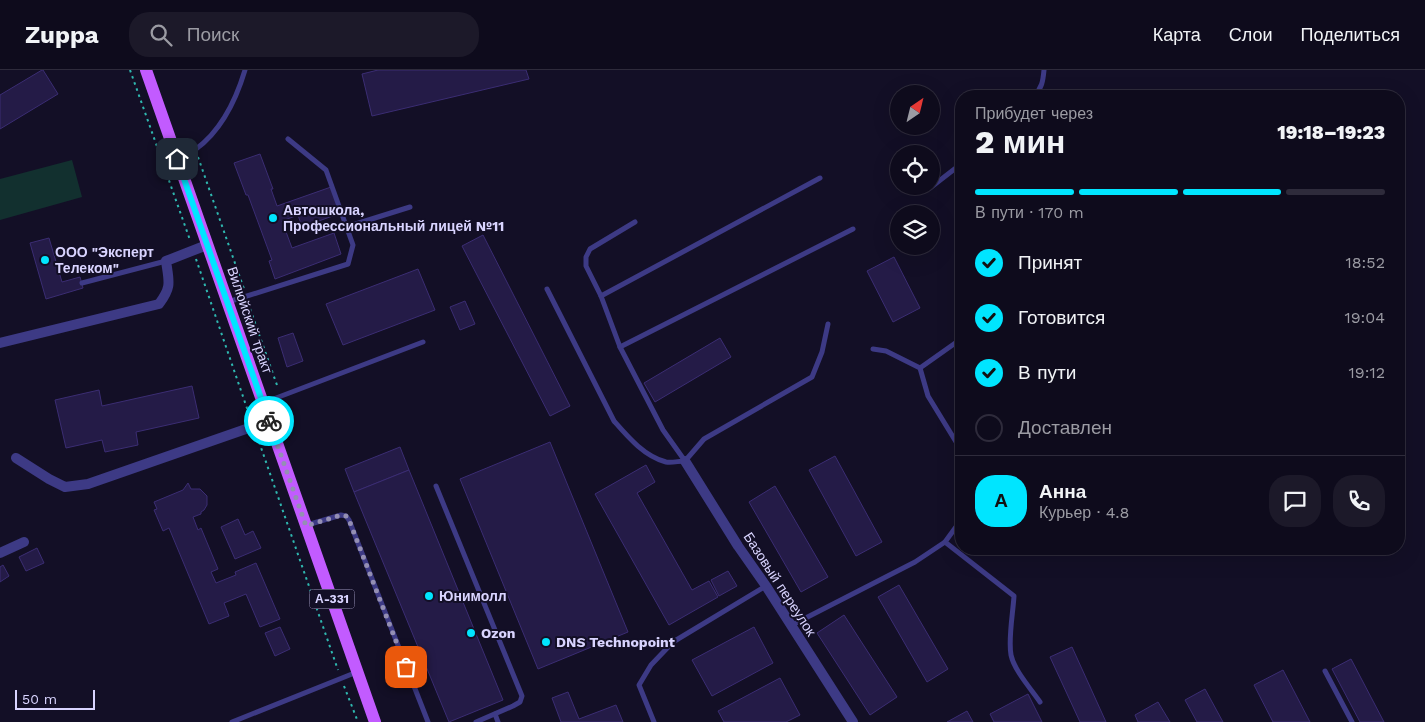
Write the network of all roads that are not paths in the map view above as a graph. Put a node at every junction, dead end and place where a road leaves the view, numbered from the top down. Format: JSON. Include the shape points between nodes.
{"nodes":[{"id":1,"x":146,"y":70,"type":"edge"},
{"id":2,"x":245,"y":70,"type":"edge"},
{"id":3,"x":1044,"y":70,"type":"edge"},
{"id":4,"x":1040,"y":90,"type":"edge"},
{"id":5,"x":288,"y":139,"type":"dead end"},
{"id":6,"x":177,"y":159,"type":"junction"},
{"id":7,"x":955,"y":169,"type":"edge"},
{"id":8,"x":820,"y":178,"type":"dead end"},
{"id":9,"x":940,"y":180,"type":"edge"},
{"id":10,"x":410,"y":207,"type":"dead end"},
{"id":11,"x":636,"y":222,"type":"dead end"},
{"id":12,"x":346,"y":227,"type":"junction"},
{"id":13,"x":853,"y":228,"type":"dead end"},
{"id":14,"x":207,"y":245,"type":"junction"},
{"id":15,"x":166,"y":261,"type":"junction"},
{"id":16,"x":82,"y":283,"type":"dead end"},
{"id":17,"x":547,"y":289,"type":"dead end"},
{"id":18,"x":600,"y":296,"type":"junction"},
{"id":19,"x":228,"y":303,"type":"junction"},
{"id":20,"x":828,"y":324,"type":"dead end"},
{"id":21,"x":423,"y":342,"type":"dead end"},
{"id":22,"x":0,"y":343,"type":"edge"},
{"id":23,"x":955,"y":343,"type":"edge"},
{"id":24,"x":620,"y":347,"type":"junction"},
{"id":25,"x":873,"y":349,"type":"dead end"},
{"id":26,"x":920,"y":368,"type":"junction"},
{"id":27,"x":263,"y":403,"type":"junction"},
{"id":28,"x":269,"y":421,"type":"junction"},
{"id":29,"x":955,"y":440,"type":"edge"},
{"id":30,"x":16,"y":458,"type":"dead end"},
{"id":31,"x":685,"y":461,"type":"junction"},
{"id":32,"x":436,"y":486,"type":"dead end"},
{"id":33,"x":306,"y":526,"type":"junction"},
{"id":34,"x":955,"y":528,"type":"edge"},
{"id":35,"x":24,"y":542,"type":"dead end"},
{"id":36,"x":945,"y":542,"type":"junction"},
{"id":37,"x":955,"y":550,"type":"edge"},
{"id":38,"x":0,"y":553,"type":"edge"},
{"id":39,"x":962,"y":555,"type":"edge"},
{"id":40,"x":766,"y":586,"type":"junction"},
{"id":41,"x":791,"y":626,"type":"junction"},
{"id":42,"x":1325,"y":671,"type":"dead end"},
{"id":43,"x":357,"y":672,"type":"junction"},
{"id":44,"x":1040,"y":702,"type":"dead end"},
{"id":45,"x":495,"y":714,"type":"junction"},
{"id":46,"x":232,"y":722,"type":"edge"},
{"id":47,"x":375,"y":722,"type":"edge"},
{"id":48,"x":428,"y":722,"type":"edge"},
{"id":49,"x":476,"y":722,"type":"edge"},
{"id":50,"x":498,"y":722,"type":"edge"},
{"id":51,"x":654,"y":722,"type":"edge"},
{"id":52,"x":852,"y":722,"type":"edge"},
{"id":53,"x":1352,"y":722,"type":"edge"}],
"edges":[{"from":1,"to":6,"type":"main road","name":"Вилюйский тракт","number":"А-331"},
{"from":2,"to":6,"type":"lane","via":[[225,117],[196,150]]},
{"from":3,"to":4,"type":"lane"},
{"from":5,"to":12,"type":"lane","via":[[326,170]]},
{"from":6,"to":14,"type":"main road","name":"Вилюйский тракт","number":"А-331"},
{"from":7,"to":9,"type":"lane"},
{"from":8,"to":18,"type":"lane"},
{"from":10,"to":12,"type":"lane"},
{"from":11,"to":18,"type":"lane","via":[[590,249],[586,257],[586,266]]},
{"from":12,"to":19,"type":"lane","via":[[353,245],[348,264]]},
{"from":13,"to":24,"type":"lane"},
{"from":14,"to":15,"type":"street"},
{"from":14,"to":19,"type":"main road","name":"Вилюйский тракт","number":"А-331"},
{"from":15,"to":16,"type":"lane"},
{"from":15,"to":22,"type":"street","via":[[170,284],[159,304]]},
{"from":17,"to":31,"type":"lane","via":[[614,421],[650,455],[667,462]]},
{"from":18,"to":24,"type":"lane"},
{"from":19,"to":27,"type":"main road","name":"Вилюйский тракт","number":"А-331"},
{"from":20,"to":31,"type":"lane","via":[[812,377],[704,439]]},
{"from":21,"to":27,"type":"lane"},
{"from":23,"to":26,"type":"lane"},
{"from":24,"to":31,"type":"lane","via":[[663,430]]},
{"from":25,"to":26,"type":"lane","via":[[886,351]]},
{"from":26,"to":29,"type":"lane","via":[[928,396]]},
{"from":27,"to":28,"type":"main road","name":"Вилюйский тракт","number":"А-331"},
{"from":28,"to":30,"type":"street","via":[[88,484],[65,487]]},
{"from":28,"to":33,"type":"main road","name":"Вилюйский тракт","number":"А-331"},
{"from":31,"to":40,"type":"street","name":"Базовый переулок"},
{"from":32,"to":45,"type":"lane","via":[[522,696],[520,702]]},
{"from":33,"to":43,"type":"main road","name":"Вилюйский тракт","number":"А-331"},
{"from":33,"to":48,"type":"lane","via":[[341,515],[349,520]]},
{"from":34,"to":36,"type":"lane"},
{"from":35,"to":38,"type":"street"},
{"from":36,"to":37,"type":"lane"},
{"from":36,"to":41,"type":"lane","via":[[915,562]]},
{"from":39,"to":44,"type":"lane","via":[[1014,596],[1011,657]]},
{"from":40,"to":41,"type":"street","name":"Базовый переулок"},
{"from":40,"to":51,"type":"lane","via":[[673,642],[651,665],[639,685]]},
{"from":41,"to":52,"type":"street","name":"Базовый переулок"},
{"from":42,"to":53,"type":"lane"},
{"from":43,"to":46,"type":"lane"},
{"from":43,"to":47,"type":"main road","name":"Вилюйский тракт","number":"А-331"},
{"from":45,"to":49,"type":"lane"},
{"from":45,"to":50,"type":"lane"}]}
